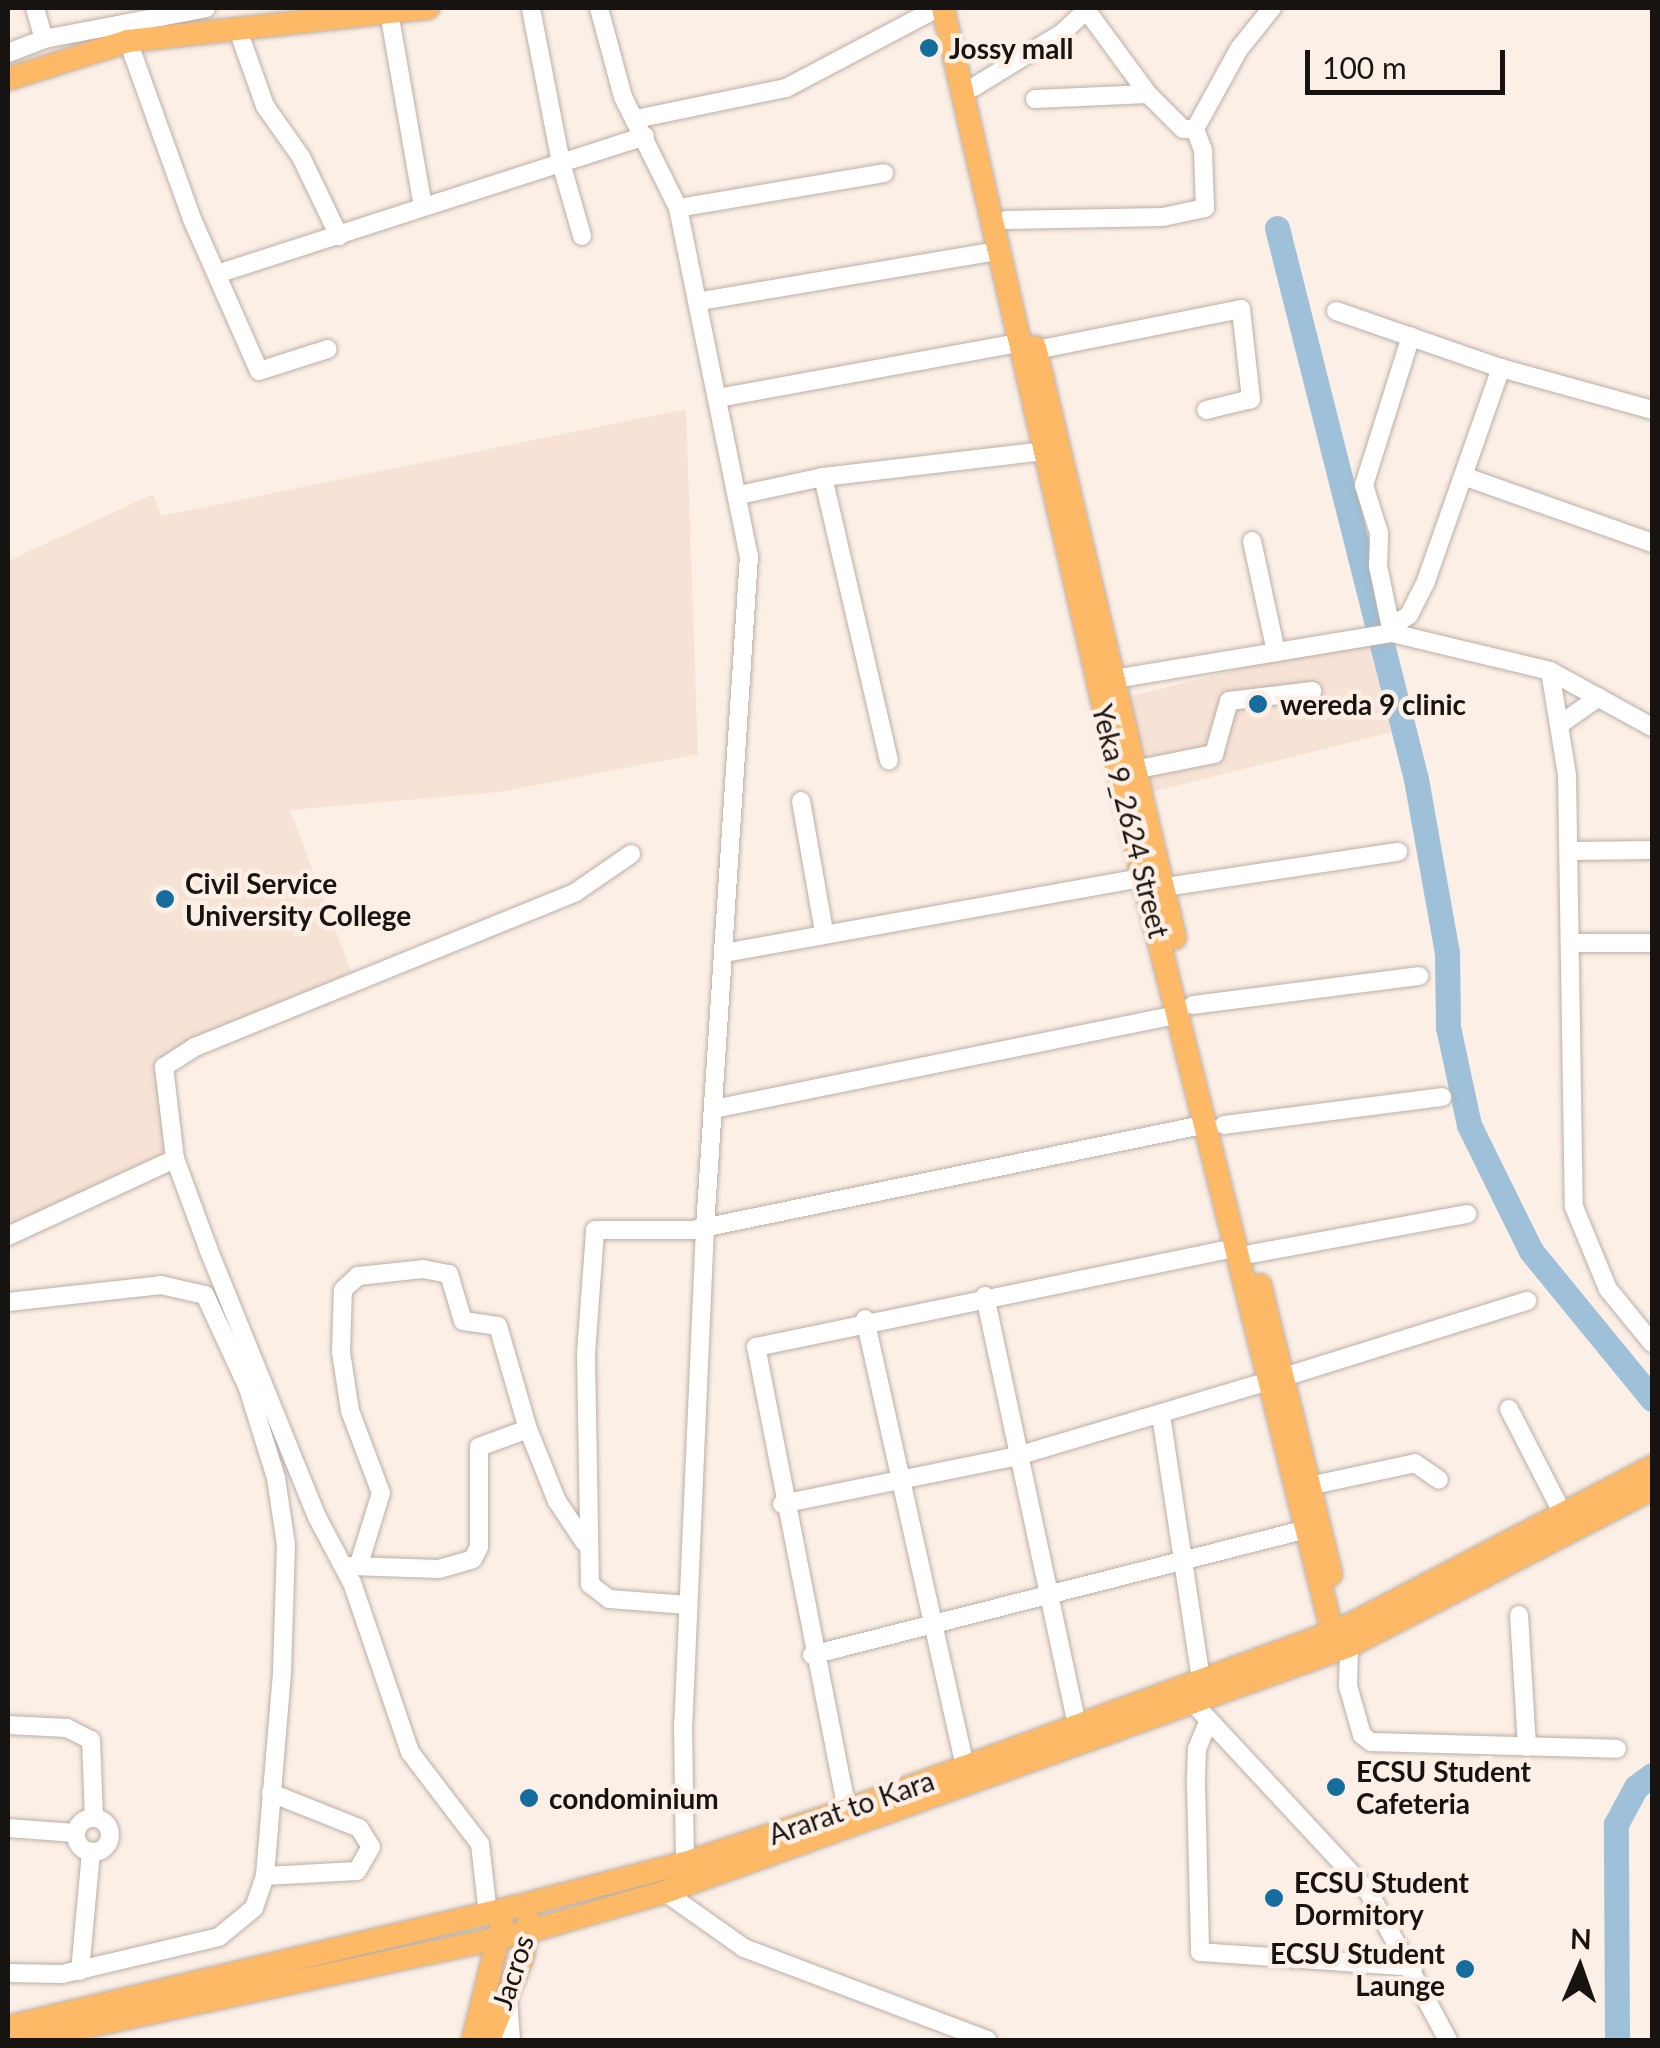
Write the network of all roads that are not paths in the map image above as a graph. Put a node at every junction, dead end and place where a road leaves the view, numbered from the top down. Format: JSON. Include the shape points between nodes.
{"nodes":[{"id":1,"x":36,"y":8,"type":"edge"},
{"id":2,"x":206,"y":8,"type":"edge"},
{"id":3,"x":428,"y":8,"type":"edge"},
{"id":4,"x":531,"y":8,"type":"edge"},
{"id":5,"x":599,"y":8,"type":"edge"},
{"id":6,"x":940,"y":8,"type":"edge"},
{"id":7,"x":956,"y":8,"type":"edge"},
{"id":8,"x":1272,"y":8,"type":"edge"},
{"id":9,"x":1088,"y":9,"type":"edge"},
{"id":10,"x":390,"y":12,"type":"junction"},
{"id":11,"x":238,"y":30,"type":"junction"},
{"id":12,"x":44,"y":38,"type":"junction"},
{"id":13,"x":128,"y":41,"type":"junction"},
{"id":14,"x":8,"y":52,"type":"edge"},
{"id":15,"x":8,"y":80,"type":"edge"},
{"id":16,"x":974,"y":87,"type":"junction"},
{"id":17,"x":1148,"y":94,"type":"junction"},
{"id":18,"x":1035,"y":99,"type":"dead end"},
{"id":19,"x":636,"y":119,"type":"junction"},
{"id":20,"x":1195,"y":129,"type":"junction"},
{"id":21,"x":646,"y":136,"type":"junction"},
{"id":22,"x":562,"y":163,"type":"junction"},
{"id":23,"x":884,"y":173,"type":"dead end"},
{"id":24,"x":423,"y":206,"type":"junction"},
{"id":25,"x":678,"y":208,"type":"junction"},
{"id":26,"x":1006,"y":220,"type":"junction"},
{"id":27,"x":339,"y":236,"type":"junction"},
{"id":28,"x":582,"y":236,"type":"dead end"},
{"id":29,"x":1001,"y":250,"type":"junction"},
{"id":30,"x":217,"y":274,"type":"junction"},
{"id":31,"x":701,"y":301,"type":"junction"},
{"id":32,"x":1336,"y":311,"type":"dead end"},
{"id":33,"x":1411,"y":336,"type":"junction"},
{"id":34,"x":1027,"y":346,"type":"junction"},
{"id":35,"x":328,"y":349,"type":"dead end"},
{"id":36,"x":1501,"y":368,"type":"junction"},
{"id":37,"x":718,"y":398,"type":"junction"},
{"id":38,"x":1206,"y":410,"type":"dead end"},
{"id":39,"x":1652,"y":410,"type":"edge"},
{"id":40,"x":1044,"y":450,"type":"junction"},
{"id":41,"x":823,"y":476,"type":"junction"},
{"id":42,"x":1466,"y":478,"type":"junction"},
{"id":43,"x":739,"y":495,"type":"junction"},
{"id":44,"x":1252,"y":541,"type":"dead end"},
{"id":45,"x":1652,"y":543,"type":"edge"},
{"id":46,"x":1388,"y":631,"type":"junction"},
{"id":47,"x":1276,"y":652,"type":"junction"},
{"id":48,"x":1550,"y":671,"type":"junction"},
{"id":49,"x":1114,"y":679,"type":"junction"},
{"id":50,"x":1312,"y":691,"type":"dead end"},
{"id":51,"x":1599,"y":697,"type":"junction"},
{"id":52,"x":1562,"y":723,"type":"junction"},
{"id":53,"x":1652,"y":727,"type":"edge"},
{"id":54,"x":889,"y":760,"type":"dead end"},
{"id":55,"x":1134,"y":770,"type":"junction"},
{"id":56,"x":801,"y":801,"type":"dead end"},
{"id":57,"x":1652,"y":850,"type":"edge"},
{"id":58,"x":1569,"y":851,"type":"junction"},
{"id":59,"x":1398,"y":852,"type":"dead end"},
{"id":60,"x":631,"y":854,"type":"dead end"},
{"id":61,"x":1153,"y":882,"type":"junction"},
{"id":62,"x":824,"y":932,"type":"junction"},
{"id":63,"x":1571,"y":943,"type":"junction"},
{"id":64,"x":1652,"y":943,"type":"edge"},
{"id":65,"x":724,"y":953,"type":"junction"},
{"id":66,"x":1419,"y":976,"type":"dead end"},
{"id":67,"x":1186,"y":1010,"type":"junction"},
{"id":68,"x":1442,"y":1097,"type":"dead end"},
{"id":69,"x":714,"y":1109,"type":"junction"},
{"id":70,"x":1216,"y":1125,"type":"junction"},
{"id":71,"x":175,"y":1159,"type":"junction"},
{"id":72,"x":1466,"y":1214,"type":"dead end"},
{"id":73,"x":705,"y":1227,"type":"junction"},
{"id":74,"x":8,"y":1236,"type":"edge"},
{"id":75,"x":1243,"y":1251,"type":"junction"},
{"id":76,"x":985,"y":1296,"type":"junction"},
{"id":77,"x":1527,"y":1301,"type":"dead end"},
{"id":78,"x":8,"y":1302,"type":"edge"},
{"id":79,"x":865,"y":1320,"type":"junction"},
{"id":80,"x":1652,"y":1343,"type":"edge"},
{"id":81,"x":1276,"y":1379,"type":"junction"},
{"id":82,"x":1508,"y":1409,"type":"dead end"},
{"id":83,"x":1161,"y":1415,"type":"junction"},
{"id":84,"x":528,"y":1429,"type":"junction"},
{"id":85,"x":1017,"y":1456,"type":"junction"},
{"id":86,"x":1652,"y":1467,"type":"edge"},
{"id":87,"x":1440,"y":1480,"type":"dead end"},
{"id":88,"x":897,"y":1484,"type":"junction"},
{"id":89,"x":1309,"y":1486,"type":"junction"},
{"id":90,"x":1652,"y":1489,"type":"edge"},
{"id":91,"x":782,"y":1504,"type":"junction"},
{"id":92,"x":1563,"y":1514,"type":"junction"},
{"id":93,"x":1303,"y":1530,"type":"junction"},
{"id":94,"x":585,"y":1543,"type":"junction"},
{"id":95,"x":1182,"y":1560,"type":"junction"},
{"id":96,"x":352,"y":1566,"type":"junction"},
{"id":97,"x":1474,"y":1574,"type":"junction"},
{"id":98,"x":1324,"y":1576,"type":"junction"},
{"id":99,"x":1048,"y":1597,"type":"junction"},
{"id":100,"x":688,"y":1605,"type":"junction"},
{"id":101,"x":1519,"y":1616,"type":"dead end"},
{"id":102,"x":928,"y":1626,"type":"junction"},
{"id":103,"x":1342,"y":1645,"type":"junction"},
{"id":104,"x":812,"y":1655,"type":"junction"},
{"id":105,"x":1201,"y":1680,"type":"junction"},
{"id":106,"x":1201,"y":1715,"type":"junction"},
{"id":107,"x":8,"y":1725,"type":"edge"},
{"id":108,"x":1078,"y":1726,"type":"junction"},
{"id":109,"x":1527,"y":1747,"type":"junction"},
{"id":110,"x":1617,"y":1749,"type":"dead end"},
{"id":111,"x":967,"y":1777,"type":"junction"},
{"id":112,"x":271,"y":1793,"type":"junction"},
{"id":113,"x":847,"y":1810,"type":"junction"},
{"id":114,"x":94,"y":1818,"type":"junction"},
{"id":115,"x":8,"y":1828,"type":"edge"},
{"id":116,"x":75,"y":1833,"type":"junction"},
{"id":117,"x":91,"y":1852,"type":"junction"},
{"id":118,"x":685,"y":1863,"type":"junction"},
{"id":119,"x":265,"y":1876,"type":"junction"},
{"id":120,"x":665,"y":1892,"type":"junction"},
{"id":121,"x":531,"y":1903,"type":"junction"},
{"id":122,"x":496,"y":1912,"type":"junction"},
{"id":123,"x":527,"y":1932,"type":"junction"},
{"id":124,"x":501,"y":1935,"type":"junction"},
{"id":125,"x":1413,"y":1967,"type":"junction"},
{"id":126,"x":80,"y":1971,"type":"junction"},
{"id":127,"x":8,"y":1973,"type":"edge"},
{"id":128,"x":508,"y":1997,"type":"junction"},
{"id":129,"x":8,"y":2026,"type":"edge"},
{"id":130,"x":24,"y":2040,"type":"edge"},
{"id":131,"x":473,"y":2040,"type":"edge"},
{"id":132,"x":489,"y":2040,"type":"edge"},
{"id":133,"x":512,"y":2040,"type":"edge"},
{"id":134,"x":987,"y":2040,"type":"edge"},
{"id":135,"x":1448,"y":2040,"type":"edge"}],
"edges":[{"from":1,"to":12,"type":"street"},
{"from":2,"to":12,"type":"street"},
{"from":3,"to":10,"type":"main road"},
{"from":4,"to":22,"type":"street"},
{"from":5,"to":19,"type":"street","via":[[623,97]]},
{"from":6,"to":19,"type":"street","via":[[786,88]]},
{"from":6,"to":29,"type":"main road","name":"Yeka 9_2624 Street"},
{"from":7,"to":16,"type":"main road","name":"Yeka 9_2624 Street"},
{"from":8,"to":20,"type":"street","via":[[1239,48]]},
{"from":9,"to":16,"type":"street"},
{"from":9,"to":17,"type":"street"},
{"from":10,"to":11,"type":"main road"},
{"from":10,"to":24,"type":"street"},
{"from":11,"to":13,"type":"main road"},
{"from":11,"to":27,"type":"street","via":[[265,106],[301,157]]},
{"from":12,"to":14,"type":"street"},
{"from":13,"to":15,"type":"main road"},
{"from":13,"to":30,"type":"street"},
{"from":16,"to":26,"type":"main road","name":"Yeka 9_2624 Street"},
{"from":17,"to":18,"type":"street"},
{"from":17,"to":20,"type":"street","via":[[1183,129]]},
{"from":19,"to":21,"type":"street"},
{"from":20,"to":26,"type":"street","via":[[1208,194],[1199,213]]},
{"from":21,"to":22,"type":"street"},
{"from":21,"to":25,"type":"street"},
{"from":22,"to":24,"type":"street"},
{"from":22,"to":28,"type":"street"},
{"from":23,"to":25,"type":"street"},
{"from":24,"to":27,"type":"street"},
{"from":25,"to":31,"type":"street"},
{"from":26,"to":34,"type":"main road","name":"Yeka 9_2624 Street"},
{"from":27,"to":30,"type":"street"},
{"from":29,"to":31,"type":"street"},
{"from":29,"to":34,"type":"main road","name":"Yeka 9_2624 Street"},
{"from":30,"to":35,"type":"street","via":[[259,371]]},
{"from":31,"to":37,"type":"street"},
{"from":32,"to":33,"type":"street"},
{"from":33,"to":36,"type":"street"},
{"from":33,"to":46,"type":"street","via":[[1364,485],[1380,533]]},
{"from":34,"to":37,"type":"street"},
{"from":34,"to":38,"type":"street","via":[[1241,309],[1251,398]]},
{"from":34,"to":40,"type":"main road","name":"Yeka 9_2624 Street"},
{"from":34,"to":49,"type":"main road","name":"Yeka 9_2624 Street"},
{"from":36,"to":39,"type":"street"},
{"from":36,"to":42,"type":"street"},
{"from":37,"to":43,"type":"street"},
{"from":40,"to":41,"type":"street"},
{"from":40,"to":61,"type":"main road","name":"Yeka 9_2624 Street"},
{"from":41,"to":43,"type":"street"},
{"from":41,"to":54,"type":"street"},
{"from":42,"to":45,"type":"street"},
{"from":42,"to":46,"type":"street","via":[[1415,606]]},
{"from":43,"to":65,"type":"street","via":[[750,584]]},
{"from":44,"to":47,"type":"street"},
{"from":46,"to":47,"type":"street"},
{"from":46,"to":48,"type":"street"},
{"from":47,"to":49,"type":"street"},
{"from":48,"to":51,"type":"street"},
{"from":48,"to":52,"type":"street"},
{"from":49,"to":55,"type":"main road","name":"Yeka 9_2624 Street"},
{"from":50,"to":55,"type":"street","via":[[1230,701],[1214,754]]},
{"from":51,"to":52,"type":"street"},
{"from":51,"to":53,"type":"street"},
{"from":52,"to":58,"type":"street"},
{"from":55,"to":61,"type":"main road","name":"Yeka 9_2624 Street"},
{"from":56,"to":62,"type":"street"},
{"from":57,"to":58,"type":"street"},
{"from":58,"to":63,"type":"street"},
{"from":59,"to":61,"type":"street"},
{"from":60,"to":71,"type":"street","via":[[576,892],[164,1066]]},
{"from":61,"to":62,"type":"street"},
{"from":61,"to":67,"type":"main road","name":"Yeka 9_2624 Street"},
{"from":62,"to":65,"type":"street"},
{"from":63,"to":64,"type":"street"},
{"from":63,"to":80,"type":"street","via":[[1574,1207],[1608,1288]]},
{"from":65,"to":69,"type":"street"},
{"from":66,"to":67,"type":"street"},
{"from":67,"to":69,"type":"street"},
{"from":67,"to":70,"type":"main road","name":"Yeka 9_2624 Street"},
{"from":68,"to":70,"type":"street"},
{"from":69,"to":73,"type":"street"},
{"from":70,"to":73,"type":"street"},
{"from":70,"to":75,"type":"main road","name":"Yeka 9_2624 Street"},
{"from":71,"to":74,"type":"street"},
{"from":71,"to":96,"type":"street","via":[[274,1415]]},
{"from":72,"to":75,"type":"street"},
{"from":73,"to":94,"type":"street","via":[[592,1234]]},
{"from":73,"to":100,"type":"street"},
{"from":75,"to":76,"type":"street"},
{"from":75,"to":81,"type":"main road","name":"Yeka 9_2624 Street"},
{"from":76,"to":79,"type":"street"},
{"from":76,"to":85,"type":"street"},
{"from":77,"to":81,"type":"street"},
{"from":78,"to":112,"type":"street","via":[[161,1285],[187,1286],[214,1306],[248,1388],[282,1510],[282,1673]]},
{"from":79,"to":88,"type":"street"},
{"from":79,"to":91,"type":"street","via":[[756,1347]]},
{"from":81,"to":83,"type":"street"},
{"from":81,"to":89,"type":"main road","name":"Yeka 9_2624 Street"},
{"from":81,"to":93,"type":"main road","name":"Yeka 9_2624 Street"},
{"from":82,"to":92,"type":"street"},
{"from":83,"to":85,"type":"street"},
{"from":83,"to":95,"type":"street"},
{"from":84,"to":94,"type":"street","via":[[558,1501]]},
{"from":84,"to":96,"type":"street","via":[[479,1446],[474,1558],[439,1569]]},
{"from":84,"to":96,"type":"street","via":[[498,1326],[463,1321],[450,1274],[423,1269],[348,1281],[340,1322],[350,1411],[381,1492]]},
{"from":85,"to":88,"type":"street"},
{"from":85,"to":99,"type":"street"},
{"from":86,"to":92,"type":"main road","name":"Ararat to Kara"},
{"from":87,"to":89,"type":"street","via":[[1415,1464]]},
{"from":88,"to":91,"type":"street"},
{"from":88,"to":102,"type":"street"},
{"from":89,"to":98,"type":"main road","name":"Yeka 9_2624 Street"},
{"from":90,"to":97,"type":"main road","name":"Ararat to Kara"},
{"from":91,"to":104,"type":"street"},
{"from":92,"to":97,"type":"main road","name":"Ararat to Kara"},
{"from":93,"to":95,"type":"street"},
{"from":93,"to":98,"type":"main road","name":"Yeka 9_2624 Street"},
{"from":94,"to":100,"type":"street","via":[[596,1594]]},
{"from":95,"to":99,"type":"street"},
{"from":95,"to":105,"type":"street"},
{"from":96,"to":122,"type":"street","via":[[410,1752],[480,1844]]},
{"from":97,"to":103,"type":"main road","name":"Ararat to Kara"},
{"from":98,"to":103,"type":"main road","name":"Yeka 9_2624 Street"},
{"from":99,"to":102,"type":"street"},
{"from":99,"to":108,"type":"street"},
{"from":100,"to":118,"type":"street"},
{"from":101,"to":109,"type":"street"},
{"from":102,"to":104,"type":"street"},
{"from":102,"to":111,"type":"street"},
{"from":103,"to":105,"type":"main road","name":"Ararat to Kara"},
{"from":103,"to":106,"type":"main road","name":"Ararat to Kara"},
{"from":103,"to":109,"type":"street","via":[[1362,1735],[1372,1742]]},
{"from":104,"to":113,"type":"street"},
{"from":105,"to":108,"type":"main road","name":"Ararat to Kara"},
{"from":106,"to":111,"type":"main road","name":"Ararat to Kara"},
{"from":106,"to":125,"type":"street","via":[[1368,1891]]},
{"from":106,"to":125,"type":"street","via":[[1200,1952]]},
{"from":107,"to":114,"type":"street","via":[[67,1728],[91,1740]]},
{"from":108,"to":111,"type":"main road","name":"Ararat to Kara"},
{"from":109,"to":110,"type":"street"},
{"from":111,"to":113,"type":"main road","name":"Ararat to Kara"},
{"from":111,"to":120,"type":"main road","name":"Ararat to Kara"},
{"from":112,"to":119,"type":"street"},
{"from":112,"to":119,"type":"street","via":[[359,1828],[371,1846],[357,1870]]},
{"from":113,"to":118,"type":"main road","name":"Ararat to Kara"},
{"from":114,"to":116,"type":"street"},
{"from":114,"to":117,"type":"street","via":[[110,1837]]},
{"from":115,"to":116,"type":"street"},
{"from":116,"to":117,"type":"street"},
{"from":117,"to":126,"type":"street"},
{"from":118,"to":121,"type":"main road","name":"Ararat to Kara"},
{"from":119,"to":126,"type":"street","via":[[254,1908],[220,1937]]},
{"from":120,"to":123,"type":"main road","name":"Ararat to Kara"},
{"from":120,"to":134,"type":"street","via":[[744,1948]]},
{"from":121,"to":122,"type":"main road","name":"Ararat to Kara"},
{"from":121,"to":123,"type":"main road","name":"Jacros"},
{"from":122,"to":124,"type":"main road","name":"Jacros"},
{"from":122,"to":129,"type":"main road","name":"Ararat to Kara"},
{"from":123,"to":124,"type":"main road","name":"Ararat to Kara"},
{"from":123,"to":128,"type":"main road","name":"Jacros"},
{"from":124,"to":130,"type":"main road","name":"Ararat to Kara"},
{"from":124,"to":131,"type":"main road","name":"Jacros"},
{"from":125,"to":135,"type":"street"},
{"from":126,"to":127,"type":"street"},
{"from":128,"to":132,"type":"main road","name":"Jacros"},
{"from":128,"to":133,"type":"street"}]}
